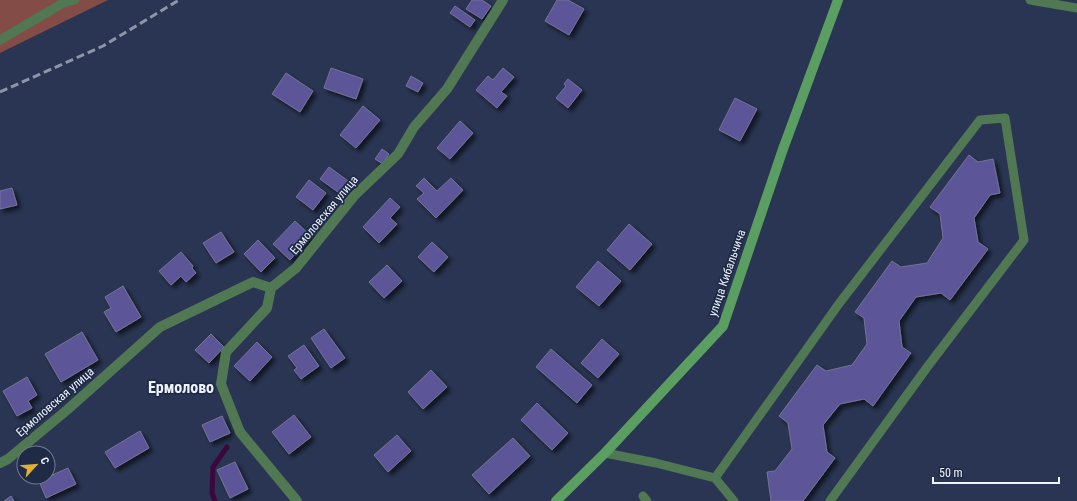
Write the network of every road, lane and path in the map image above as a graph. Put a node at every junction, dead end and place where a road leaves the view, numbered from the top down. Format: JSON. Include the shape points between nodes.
{"nodes":[{"id":1,"x":75,"y":0,"type":"edge"},
{"id":2,"x":503,"y":0,"type":"edge"},
{"id":3,"x":838,"y":0,"type":"edge"},
{"id":4,"x":1030,"y":0,"type":"edge"},
{"id":5,"x":1077,"y":8,"type":"edge"},
{"id":6,"x":0,"y":40,"type":"edge"},
{"id":7,"x":271,"y":288,"type":"junction"},
{"id":8,"x":605,"y":453,"type":"junction"},
{"id":9,"x":0,"y":463,"type":"edge"},
{"id":10,"x":715,"y":478,"type":"junction"},
{"id":11,"x":297,"y":501,"type":"edge"},
{"id":12,"x":556,"y":501,"type":"edge"},
{"id":13,"x":734,"y":501,"type":"edge"},
{"id":14,"x":830,"y":501,"type":"edge"}],
"edges":[{"from":1,"to":6,"type":"lane","via":[[63,3]]},
{"from":2,"to":7,"type":"street","name":"Ермоловская улица","via":[[447,89],[414,127],[398,154],[354,196],[296,268]]},
{"from":3,"to":8,"type":"street","name":"улица Кибальчича","via":[[783,149],[723,326]]},
{"from":4,"to":5,"type":"lane"},
{"from":7,"to":9,"type":"street","name":"Ермоловская улица","via":[[253,282],[160,327],[67,410],[8,460]]},
{"from":7,"to":11,"type":"street","via":[[267,308],[226,352],[221,384],[240,432]]},
{"from":8,"to":10,"type":"lane"},
{"from":8,"to":12,"type":"street","name":"улица Кибальчича"},
{"from":10,"to":13,"type":"lane"},
{"from":10,"to":14,"type":"lane","via":[[838,304],[980,120],[1005,118],[1024,240]]}]}
